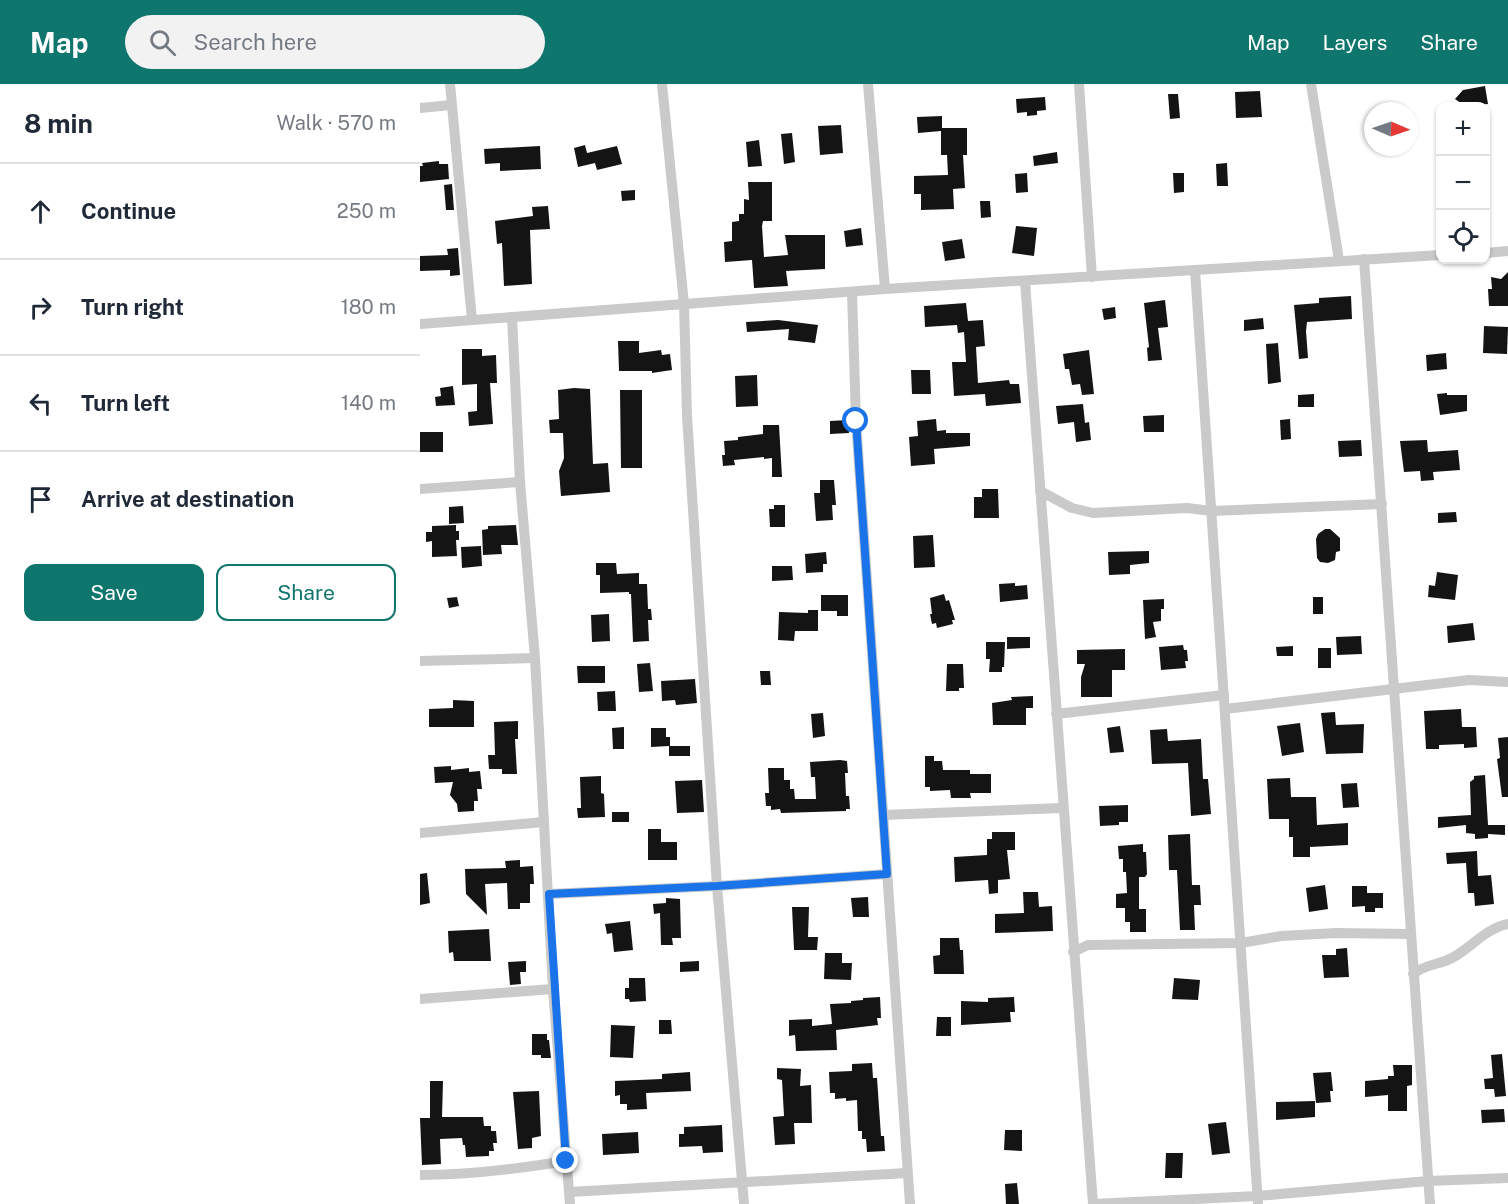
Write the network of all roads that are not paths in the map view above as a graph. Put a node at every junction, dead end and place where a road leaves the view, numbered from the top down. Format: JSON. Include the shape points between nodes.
{"nodes":[{"id":1,"x":450,"y":84,"type":"edge"},
{"id":2,"x":662,"y":84,"type":"edge"},
{"id":3,"x":868,"y":84,"type":"edge"},
{"id":4,"x":1079,"y":84,"type":"edge"},
{"id":5,"x":1311,"y":84,"type":"edge"},
{"id":6,"x":451,"y":105,"type":"junction"},
{"id":7,"x":420,"y":108,"type":"edge"},
{"id":8,"x":1508,"y":251,"type":"edge"},
{"id":9,"x":1490,"y":253,"type":"edge"},
{"id":10,"x":1436,"y":255,"type":"edge"},
{"id":11,"x":1364,"y":259,"type":"junction"},
{"id":12,"x":1339,"y":260,"type":"junction"},
{"id":13,"x":1195,"y":270,"type":"junction"},
{"id":14,"x":1092,"y":277,"type":"junction"},
{"id":15,"x":1025,"y":281,"type":"junction"},
{"id":16,"x":885,"y":289,"type":"junction"},
{"id":17,"x":852,"y":291,"type":"junction"},
{"id":18,"x":684,"y":304,"type":"junction"},
{"id":19,"x":512,"y":317,"type":"junction"},
{"id":20,"x":472,"y":320,"type":"junction"},
{"id":21,"x":420,"y":324,"type":"edge"},
{"id":22,"x":520,"y":482,"type":"junction"},
{"id":23,"x":420,"y":489,"type":"edge"},
{"id":24,"x":1040,"y":490,"type":"junction"},
{"id":25,"x":1382,"y":504,"type":"junction"},
{"id":26,"x":1212,"y":511,"type":"junction"},
{"id":27,"x":535,"y":658,"type":"junction"},
{"id":28,"x":420,"y":661,"type":"edge"},
{"id":29,"x":1508,"y":682,"type":"edge"},
{"id":30,"x":1395,"y":690,"type":"junction"},
{"id":31,"x":1224,"y":695,"type":"junction"},
{"id":32,"x":1225,"y":709,"type":"junction"},
{"id":33,"x":1056,"y":714,"type":"junction"},
{"id":34,"x":1062,"y":808,"type":"junction"},
{"id":35,"x":883,"y":815,"type":"junction"},
{"id":36,"x":544,"y":822,"type":"junction"},
{"id":37,"x":420,"y":833,"type":"edge"},
{"id":38,"x":887,"y":874,"type":"junction"},
{"id":39,"x":717,"y":886,"type":"junction"},
{"id":40,"x":549,"y":894,"type":"junction"},
{"id":41,"x":1508,"y":924,"type":"edge"},
{"id":42,"x":1410,"y":934,"type":"junction"},
{"id":43,"x":1242,"y":944,"type":"junction"},
{"id":44,"x":1073,"y":952,"type":"junction"},
{"id":45,"x":1413,"y":974,"type":"junction"},
{"id":46,"x":554,"y":989,"type":"junction"},
{"id":47,"x":420,"y":999,"type":"edge"},
{"id":48,"x":566,"y":1161,"type":"junction"},
{"id":49,"x":908,"y":1173,"type":"junction"},
{"id":50,"x":420,"y":1175,"type":"edge"},
{"id":51,"x":1508,"y":1178,"type":"edge"},
{"id":52,"x":1428,"y":1181,"type":"junction"},
{"id":53,"x":742,"y":1183,"type":"junction"},
{"id":54,"x":569,"y":1192,"type":"junction"},
{"id":55,"x":1258,"y":1200,"type":"edge"},
{"id":56,"x":570,"y":1204,"type":"edge"},
{"id":57,"x":744,"y":1204,"type":"edge"},
{"id":58,"x":910,"y":1204,"type":"edge"},
{"id":59,"x":1093,"y":1204,"type":"edge"},
{"id":60,"x":1430,"y":1204,"type":"edge"}],
"edges":[{"from":1,"to":6,"type":"street"},
{"from":2,"to":18,"type":"street"},
{"from":3,"to":16,"type":"street"},
{"from":4,"to":14,"type":"street"},
{"from":5,"to":12,"type":"street"},
{"from":6,"to":7,"type":"street"},
{"from":6,"to":20,"type":"street"},
{"from":8,"to":9,"type":"street"},
{"from":10,"to":11,"type":"street"},
{"from":11,"to":12,"type":"street"},
{"from":11,"to":25,"type":"street"},
{"from":12,"to":13,"type":"street"},
{"from":13,"to":14,"type":"street"},
{"from":13,"to":26,"type":"street"},
{"from":14,"to":15,"type":"street"},
{"from":15,"to":16,"type":"street"},
{"from":15,"to":24,"type":"street"},
{"from":16,"to":17,"type":"street"},
{"from":17,"to":18,"type":"street"},
{"from":17,"to":35,"type":"street","via":[[856,421]]},
{"from":18,"to":19,"type":"street"},
{"from":18,"to":39,"type":"street","via":[[687,416]]},
{"from":19,"to":20,"type":"street"},
{"from":19,"to":22,"type":"street"},
{"from":20,"to":21,"type":"street"},
{"from":22,"to":23,"type":"street"},
{"from":22,"to":27,"type":"street"},
{"from":24,"to":26,"type":"street","via":[[1072,508],[1093,513],[1187,508]]},
{"from":24,"to":33,"type":"street"},
{"from":25,"to":26,"type":"street"},
{"from":25,"to":30,"type":"street"},
{"from":26,"to":31,"type":"street"},
{"from":27,"to":28,"type":"street"},
{"from":27,"to":36,"type":"street"},
{"from":29,"to":30,"type":"street","via":[[1469,680]]},
{"from":30,"to":32,"type":"street"},
{"from":30,"to":42,"type":"street"},
{"from":31,"to":32,"type":"street"},
{"from":31,"to":33,"type":"street"},
{"from":32,"to":43,"type":"street"},
{"from":33,"to":34,"type":"street"},
{"from":34,"to":35,"type":"street"},
{"from":34,"to":44,"type":"street"},
{"from":35,"to":38,"type":"street"},
{"from":36,"to":37,"type":"street"},
{"from":36,"to":40,"type":"street"},
{"from":38,"to":39,"type":"street"},
{"from":38,"to":49,"type":"street"},
{"from":39,"to":40,"type":"street"},
{"from":39,"to":53,"type":"street"},
{"from":40,"to":46,"type":"street"},
{"from":41,"to":45,"type":"street","via":[[1498,926],[1449,960],[1422,966]]},
{"from":42,"to":43,"type":"street","via":[[1303,934]]},
{"from":42,"to":45,"type":"street"},
{"from":43,"to":44,"type":"street","via":[[1088,945]]},
{"from":43,"to":55,"type":"street"},
{"from":44,"to":59,"type":"street"},
{"from":45,"to":52,"type":"street"},
{"from":46,"to":47,"type":"street"},
{"from":46,"to":48,"type":"street"},
{"from":48,"to":50,"type":"street","via":[[464,1175]]},
{"from":48,"to":54,"type":"street"},
{"from":49,"to":53,"type":"street"},
{"from":49,"to":58,"type":"street"},
{"from":51,"to":52,"type":"street"},
{"from":52,"to":55,"type":"street"},
{"from":52,"to":60,"type":"street"},
{"from":53,"to":54,"type":"street"},
{"from":53,"to":57,"type":"street"},
{"from":54,"to":56,"type":"street"},
{"from":55,"to":59,"type":"street"}]}
